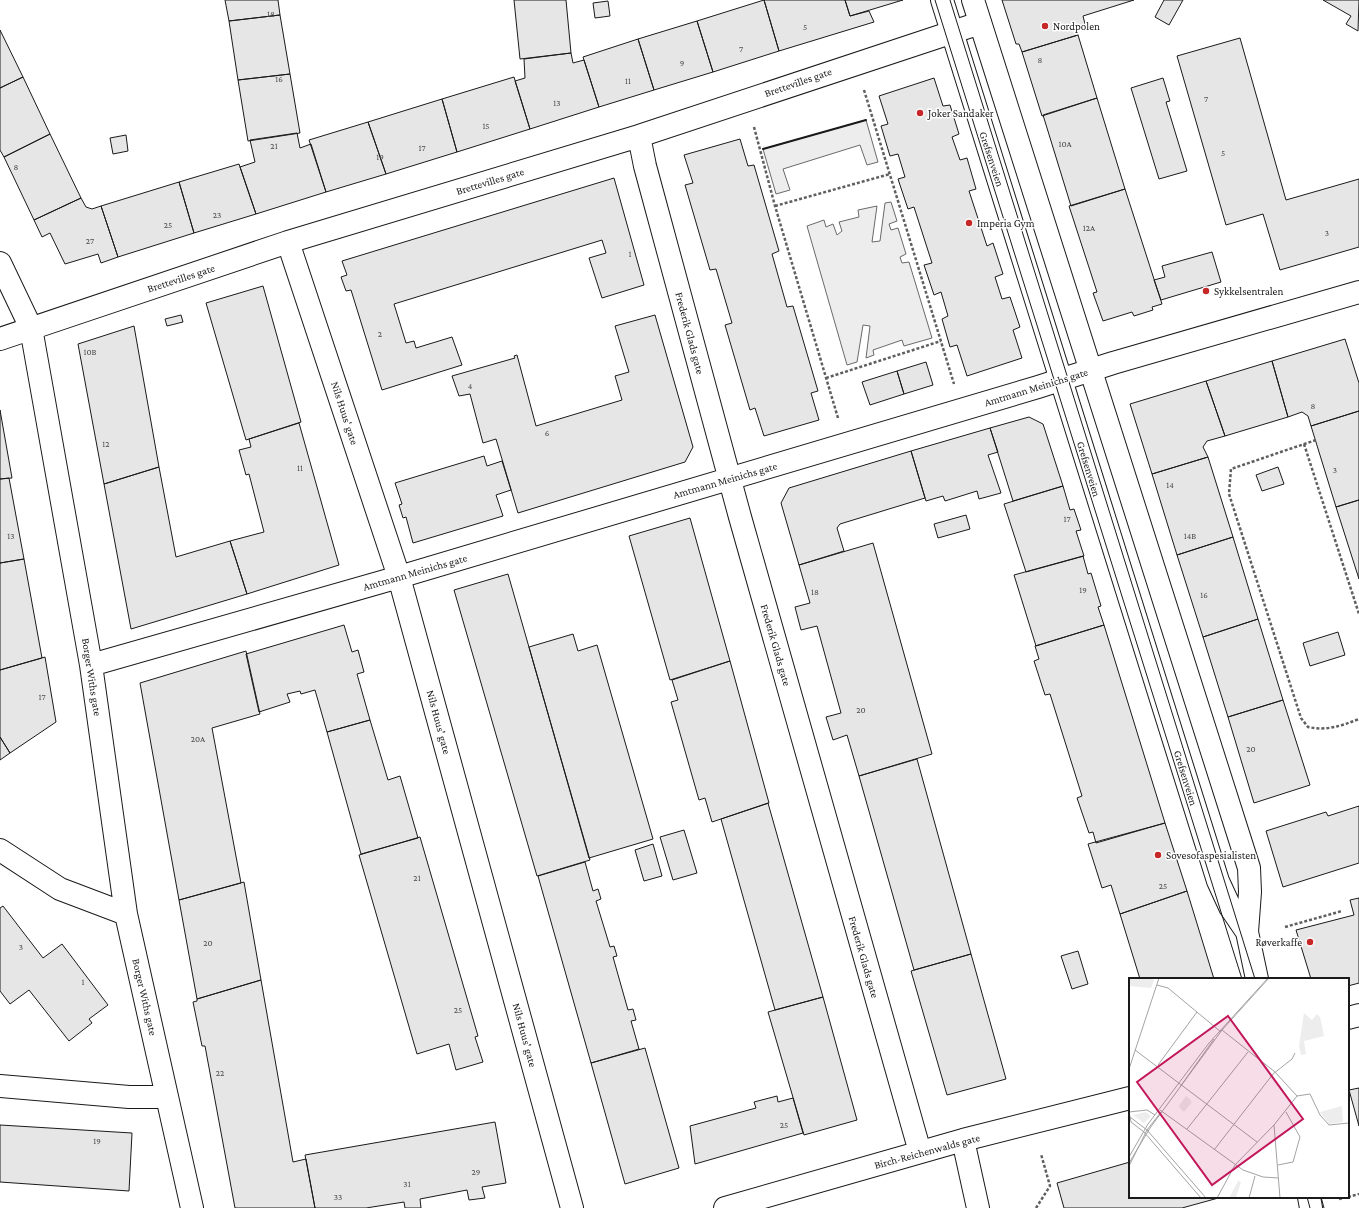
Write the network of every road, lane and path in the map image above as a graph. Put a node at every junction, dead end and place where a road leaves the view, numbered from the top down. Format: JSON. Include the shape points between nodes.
{"nodes":[{"id":1,"x":942,"y":0,"type":"edge"},
{"id":2,"x":973,"y":0,"type":"edge"},
{"id":3,"x":980,"y":22,"type":"junction"},
{"id":4,"x":952,"y":31,"type":"junction"},
{"id":5,"x":864,"y":88,"type":"dead end"},
{"id":6,"x":752,"y":123,"type":"dead end"},
{"id":7,"x":639,"y":136,"type":"junction"},
{"id":8,"x":890,"y":174,"type":"junction"},
{"id":9,"x":775,"y":206,"type":"junction"},
{"id":10,"x":288,"y":242,"type":"junction"},
{"id":11,"x":0,"y":263,"type":"edge"},
{"id":12,"x":1359,"y":292,"type":"edge"},
{"id":13,"x":30,"y":328,"type":"junction"},
{"id":14,"x":0,"y":339,"type":"edge"},
{"id":15,"x":941,"y":341,"type":"junction"},
{"id":16,"x":1090,"y":371,"type":"junction"},
{"id":17,"x":826,"y":378,"type":"junction"},
{"id":18,"x":1062,"y":380,"type":"junction"},
{"id":19,"x":954,"y":386,"type":"dead end"},
{"id":20,"x":839,"y":421,"type":"dead end"},
{"id":21,"x":1316,"y":440,"type":"dead end"},
{"id":22,"x":1304,"y":444,"type":"junction"},
{"id":23,"x":729,"y":478,"type":"junction"},
{"id":24,"x":399,"y":576,"type":"junction"},
{"id":25,"x":1359,"y":614,"type":"edge"},
{"id":26,"x":91,"y":666,"type":"junction"},
{"id":27,"x":1359,"y":719,"type":"edge"},
{"id":28,"x":0,"y":850,"type":"edge"},
{"id":29,"x":1342,"y":911,"type":"dead end"},
{"id":30,"x":126,"y":914,"type":"junction"},
{"id":31,"x":1285,"y":927,"type":"dead end"},
{"id":32,"x":1247,"y":932,"type":"junction"},
{"id":33,"x":1257,"y":978,"type":"edge"},
{"id":34,"x":1359,"y":1015,"type":"edge"},
{"id":35,"x":1349,"y":1018,"type":"edge"},
{"id":36,"x":0,"y":1086,"type":"edge"},
{"id":37,"x":167,"y":1097,"type":"junction"},
{"id":38,"x":1129,"y":1098,"type":"edge"},
{"id":39,"x":963,"y":1140,"type":"junction"},
{"id":40,"x":920,"y":1152,"type":"junction"},
{"id":41,"x":1041,"y":1154,"type":"dead end"},
{"id":42,"x":1359,"y":1194,"type":"edge"},
{"id":43,"x":1349,"y":1197,"type":"edge"},
{"id":44,"x":1309,"y":1198,"type":"edge"},
{"id":45,"x":1344,"y":1198,"type":"edge"},
{"id":46,"x":1339,"y":1199,"type":"dead end"},
{"id":47,"x":192,"y":1208,"type":"edge"},
{"id":48,"x":572,"y":1208,"type":"edge"},
{"id":49,"x":725,"y":1208,"type":"edge"},
{"id":50,"x":978,"y":1208,"type":"edge"},
{"id":51,"x":1036,"y":1208,"type":"edge"},
{"id":52,"x":1312,"y":1208,"type":"edge"}],
"edges":[{"from":1,"to":4,"type":"street","name":"Grefsenveien"},
{"from":2,"to":3,"type":"street","name":"Grefsenveien"},
{"from":3,"to":4,"type":"street","name":"Brettevilles gate"},
{"from":3,"to":16,"type":"street","name":"Grefsenveien"},
{"from":4,"to":7,"type":"street","name":"Brettevilles gate"},
{"from":4,"to":18,"type":"street","name":"Grefsenveien"},
{"from":5,"to":8,"type":"path"},
{"from":6,"to":9,"type":"path"},
{"from":7,"to":10,"type":"street","name":"Brettevilles gate"},
{"from":7,"to":23,"type":"street","name":"Frederik Glads gate"},
{"from":8,"to":9,"type":"path"},
{"from":8,"to":15,"type":"path"},
{"from":9,"to":17,"type":"path"},
{"from":10,"to":13,"type":"street","name":"Brettevilles gate"},
{"from":10,"to":24,"type":"street","name":"Nils Huus' gate"},
{"from":11,"to":13,"type":"street","name":"Borger Withs gate"},
{"from":12,"to":16,"type":"street","name":"Amtmann Meinichs gate"},
{"from":13,"to":14,"type":"street","name":"Brettevilles gate"},
{"from":13,"to":26,"type":"street","name":"Borger Withs gate"},
{"from":15,"to":17,"type":"path"},
{"from":15,"to":19,"type":"path"},
{"from":16,"to":18,"type":"street","name":"Amtmann Meinichs gate"},
{"from":16,"to":32,"type":"street","name":"Grefsenveien","via":[[1249,868]]},
{"from":17,"to":20,"type":"path"},
{"from":18,"to":23,"type":"street","name":"Amtmann Meinichs gate"},
{"from":18,"to":32,"type":"street","name":"Grefsenveien","via":[[1218,881],[1230,907]]},
{"from":21,"to":22,"type":"path"},
{"from":22,"to":25,"type":"path"},
{"from":22,"to":27,"type":"path","via":[[1231,469],[1229,494],[1301,718],[1308,727],[1320,730],[1333,729]]},
{"from":23,"to":24,"type":"street","name":"Amtmann Meinichs gate"},
{"from":23,"to":40,"type":"street","name":"Frederik Glads gate"},
{"from":24,"to":26,"type":"street","name":"Amtmann Meinichs gate"},
{"from":24,"to":48,"type":"street","name":"Nils Huus' gate"},
{"from":26,"to":30,"type":"street","name":"Borger Withs gate"},
{"from":28,"to":30,"type":"street","via":[[60,889]]},
{"from":29,"to":31,"type":"path"},
{"from":30,"to":37,"type":"street","name":"Borger Withs gate"},
{"from":32,"to":33,"type":"street","name":"Grefsenveien"},
{"from":34,"to":35,"type":"street"},
{"from":36,"to":37,"type":"street","via":[[129,1097]]},
{"from":37,"to":47,"type":"street","name":"Borger Withs gate"},
{"from":38,"to":39,"type":"street","name":"Birch-Reichenwalds gate"},
{"from":39,"to":40,"type":"street","name":"Birch-Reichenwalds gate"},
{"from":39,"to":50,"type":"street"},
{"from":40,"to":49,"type":"street","name":"Birch-Reichenwalds gate"},
{"from":41,"to":51,"type":"path","via":[[1050,1186]]},
{"from":42,"to":43,"type":"path"},
{"from":44,"to":52,"type":"street"},
{"from":45,"to":46,"type":"path"}]}
